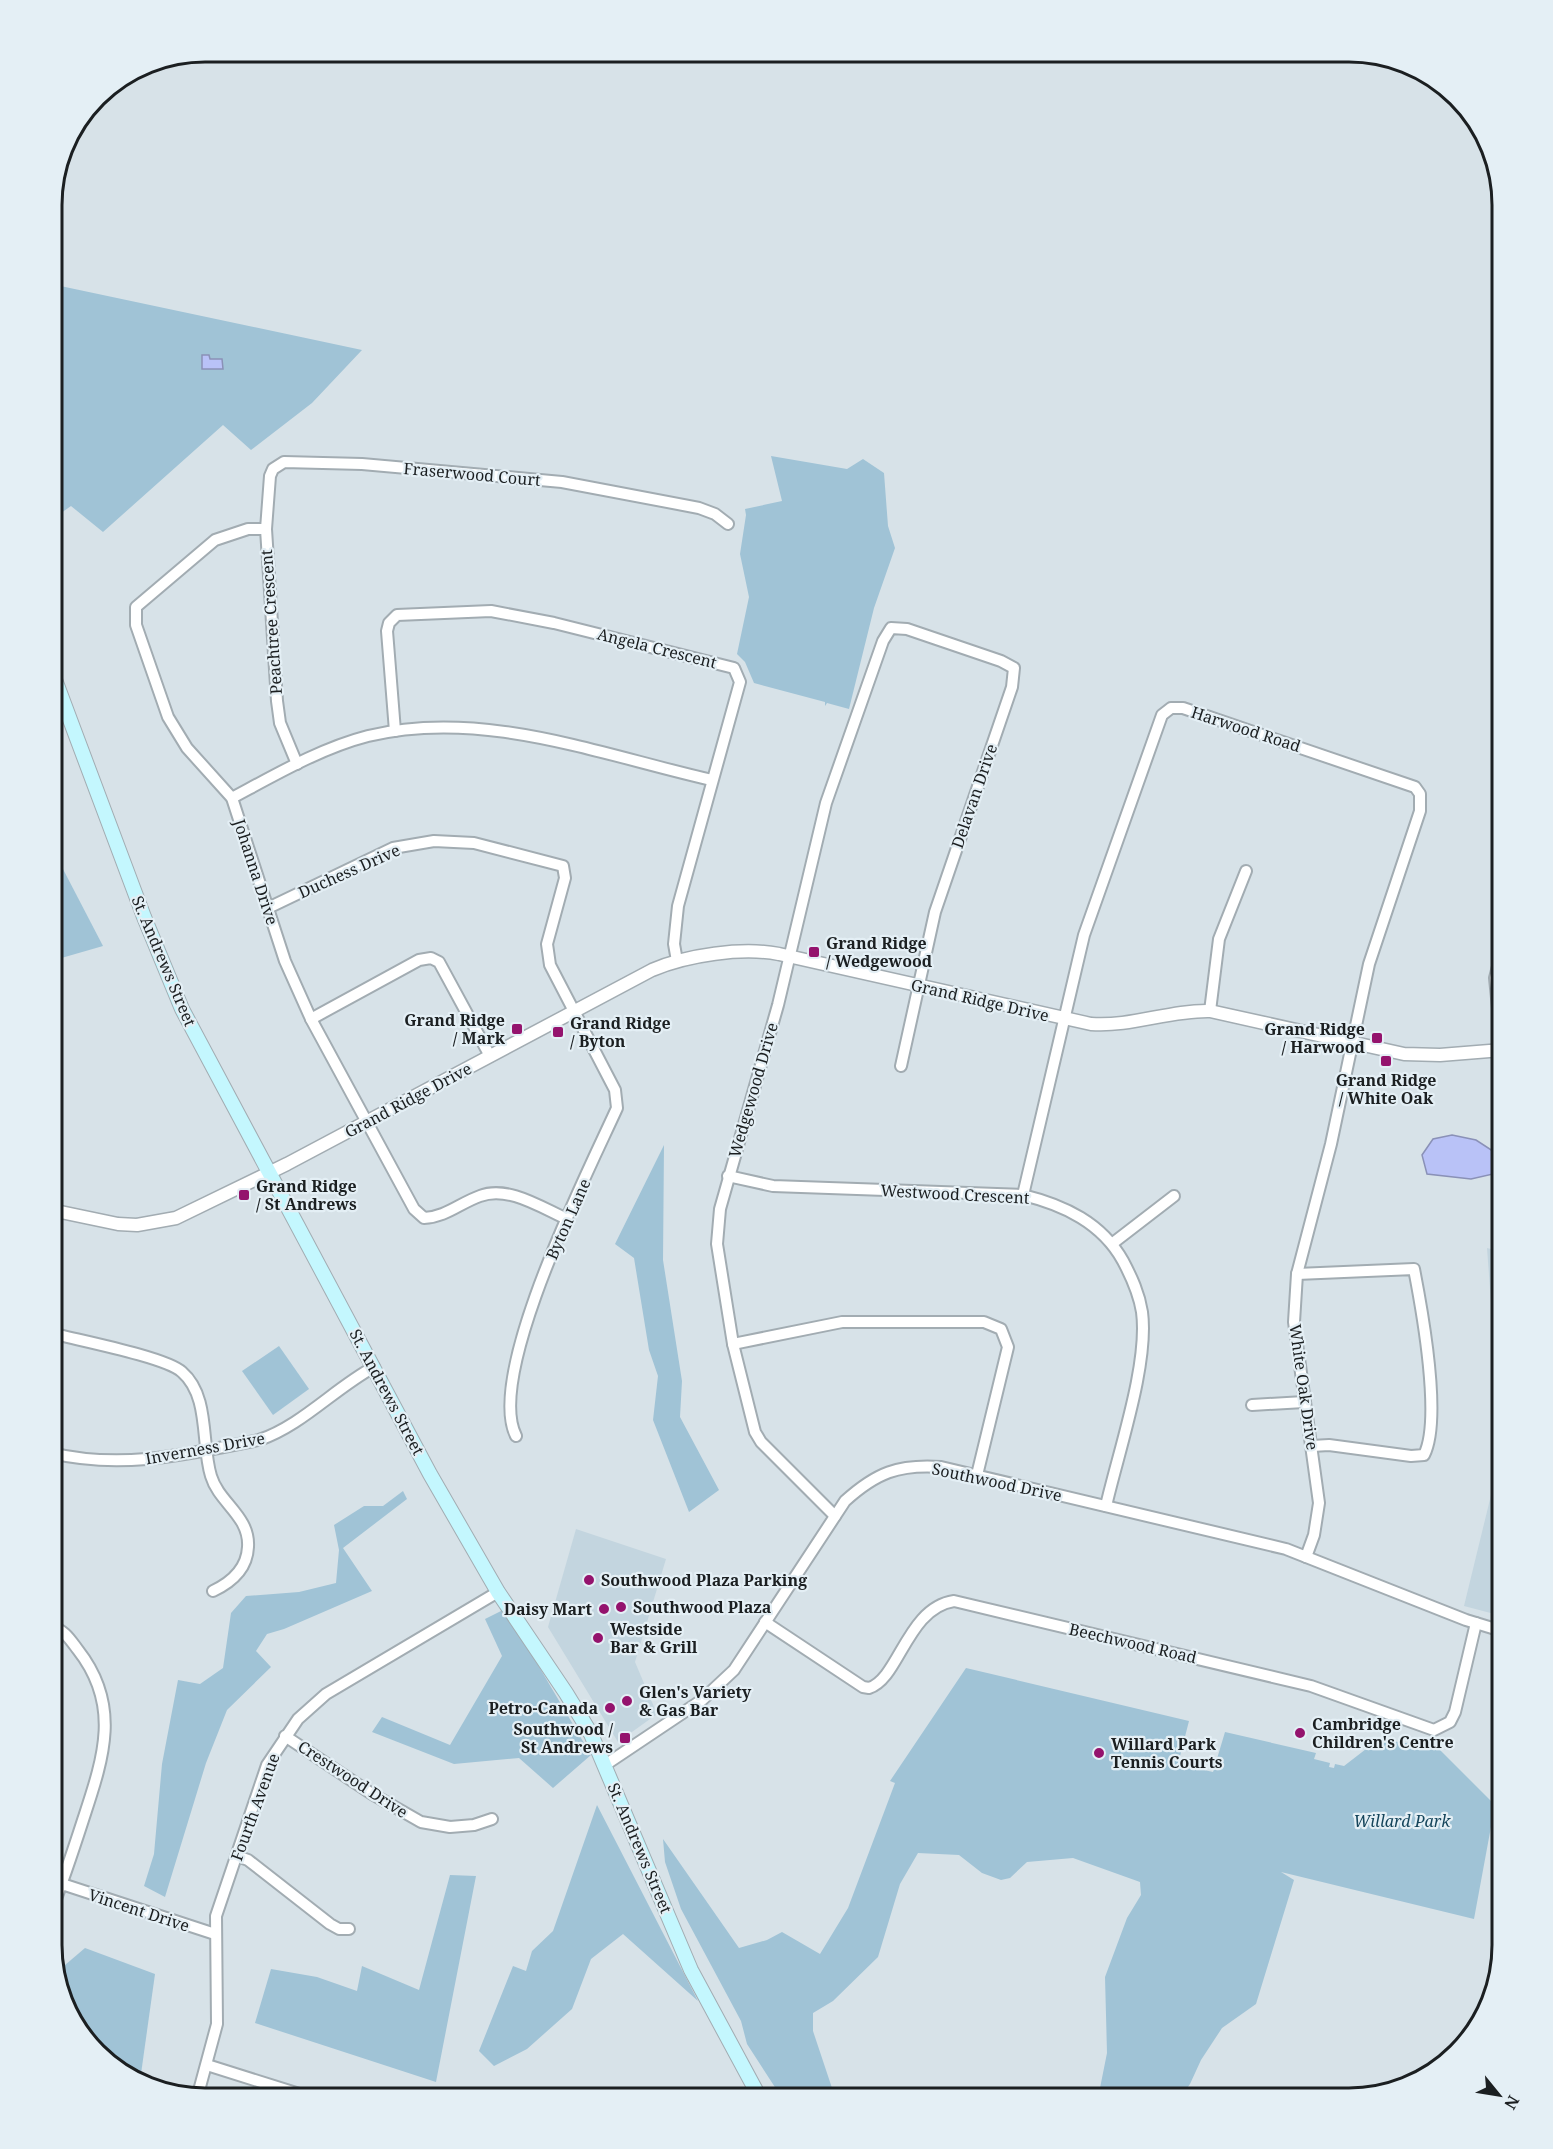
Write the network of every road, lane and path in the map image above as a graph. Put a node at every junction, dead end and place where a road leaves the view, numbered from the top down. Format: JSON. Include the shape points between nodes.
{"nodes":[{"id":1,"x":728,"y":524,"type":"dead end"},
{"id":2,"x":266,"y":529,"type":"junction"},
{"id":3,"x":883,"y":641,"type":"joint"},
{"id":4,"x":62,"y":698,"type":"edge"},
{"id":5,"x":395,"y":731,"type":"junction"},
{"id":6,"x":297,"y":764,"type":"junction"},
{"id":7,"x":712,"y":780,"type":"junction"},
{"id":8,"x":232,"y":798,"type":"junction"},
{"id":9,"x":1246,"y":871,"type":"dead end"},
{"id":10,"x":268,"y":908,"type":"junction"},
{"id":11,"x":790,"y":957,"type":"junction"},
{"id":12,"x":677,"y":961,"type":"junction"},
{"id":13,"x":918,"y":986,"type":"junction"},
{"id":14,"x":574,"y":1011,"type":"junction"},
{"id":15,"x":1210,"y":1011,"type":"junction"},
{"id":16,"x":311,"y":1019,"type":"junction"},
{"id":17,"x":1063,"y":1019,"type":"junction"},
{"id":18,"x":1353,"y":1042,"type":"junction"},
{"id":19,"x":1492,"y":1050,"type":"edge"},
{"id":20,"x":490,"y":1056,"type":"junction"},
{"id":21,"x":901,"y":1066,"type":"dead end"},
{"id":22,"x":366,"y":1122,"type":"junction"},
{"id":23,"x":270,"y":1172,"type":"junction"},
{"id":24,"x":728,"y":1176,"type":"junction"},
{"id":25,"x":1023,"y":1195,"type":"junction"},
{"id":26,"x":1174,"y":1196,"type":"dead end"},
{"id":27,"x":61,"y":1212,"type":"edge"},
{"id":28,"x":567,"y":1219,"type":"junction"},
{"id":29,"x":1113,"y":1244,"type":"junction"},
{"id":30,"x":1297,"y":1275,"type":"junction"},
{"id":31,"x":61,"y":1336,"type":"edge"},
{"id":32,"x":733,"y":1344,"type":"junction"},
{"id":33,"x":374,"y":1367,"type":"junction"},
{"id":34,"x":1304,"y":1402,"type":"junction"},
{"id":35,"x":1252,"y":1405,"type":"dead end"},
{"id":36,"x":516,"y":1437,"type":"dead end"},
{"id":37,"x":1312,"y":1446,"type":"junction"},
{"id":38,"x":207,"y":1450,"type":"junction"},
{"id":39,"x":61,"y":1455,"type":"edge"},
{"id":40,"x":976,"y":1475,"type":"junction"},
{"id":41,"x":1107,"y":1506,"type":"junction"},
{"id":42,"x":835,"y":1516,"type":"junction"},
{"id":43,"x":1306,"y":1557,"type":"junction"},
{"id":44,"x":213,"y":1591,"type":"dead end"},
{"id":45,"x":498,"y":1592,"type":"junction"},
{"id":46,"x":765,"y":1622,"type":"junction"},
{"id":47,"x":1476,"y":1623,"type":"junction"},
{"id":48,"x":1492,"y":1628,"type":"edge"},
{"id":49,"x":61,"y":1631,"type":"edge"},
{"id":50,"x":285,"y":1736,"type":"junction"},
{"id":51,"x":605,"y":1765,"type":"junction"},
{"id":52,"x":492,"y":1819,"type":"dead end"},
{"id":53,"x":237,"y":1856,"type":"junction"},
{"id":54,"x":62,"y":1884,"type":"joint"},
{"id":55,"x":349,"y":1929,"type":"dead end"},
{"id":56,"x":216,"y":1934,"type":"junction"},
{"id":57,"x":207,"y":2065,"type":"junction"},
{"id":58,"x":200,"y":2087,"type":"edge"},
{"id":59,"x":277,"y":2087,"type":"edge"},
{"id":60,"x":754,"y":2087,"type":"edge"}],
"edges":[{"from":1,"to":2,"type":"street","name":"Fraserwood Court","via":[[699,508],[562,482],[362,464],[284,462],[270,476]]},
{"from":2,"to":6,"type":"street","name":"Peachtree Crescent","via":[[277,701],[280,723]]},
{"from":2,"to":8,"type":"street","name":"Peachtree Crescent","via":[[248,529],[215,540],[143,600],[134,614],[168,717],[187,748]]},
{"from":3,"to":11,"type":"street","name":"Wedgewood Drive","via":[[826,802]]},
{"from":3,"to":13,"type":"street","name":"Delavan Drive","via":[[891,628],[907,629],[1014,668],[1012,687],[935,912]]},
{"from":4,"to":23,"type":"main road","name":"St. Andrews Street","via":[[182,1009]]},
{"from":5,"to":6,"type":"street","name":"Johanna Drive","via":[[366,736]]},
{"from":5,"to":7,"type":"street","name":"Johanna Drive","via":[[484,728]]},
{"from":5,"to":7,"type":"street","name":"Angela Crescent","via":[[389,623],[397,615],[411,613],[491,611],[734,668],[740,682]]},
{"from":6,"to":8,"type":"street","name":"Johanna Drive"},
{"from":7,"to":12,"type":"street","name":"Angela Crescent","via":[[678,906],[674,944]]},
{"from":8,"to":10,"type":"street","name":"Johanna Drive"},
{"from":9,"to":15,"type":"street","via":[[1219,939]]},
{"from":10,"to":14,"type":"street","name":"Duchess Drive","via":[[393,848],[434,841],[474,843],[550,861],[562,866],[565,878],[547,944],[550,965]]},
{"from":10,"to":16,"type":"street","name":"Johanna Drive","via":[[285,961]]},
{"from":11,"to":12,"type":"street","name":"Grand Ridge Drive","via":[[755,951]]},
{"from":11,"to":13,"type":"street","name":"Grand Ridge Drive"},
{"from":11,"to":24,"type":"street","name":"Wedgewood Drive"},
{"from":12,"to":14,"type":"street","name":"Grand Ridge Drive"},
{"from":13,"to":17,"type":"street","name":"Grand Ridge Drive"},
{"from":13,"to":21,"type":"street","name":"Delavan Drive"},
{"from":14,"to":20,"type":"street","name":"Grand Ridge Drive"},
{"from":14,"to":28,"type":"street","name":"Byton Lane","via":[[615,1090],[617,1108]]},
{"from":15,"to":17,"type":"street","name":"Grand Ridge Drive","via":[[1172,1013],[1122,1024]]},
{"from":15,"to":18,"type":"street","name":"Grand Ridge Drive"},
{"from":16,"to":20,"type":"street","via":[[419,960],[431,958],[439,962]]},
{"from":16,"to":22,"type":"street","name":"Johanna Drive"},
{"from":17,"to":18,"type":"street","name":"Harwood Road","via":[[1084,935],[1162,715],[1171,708],[1183,708],[1407,782],[1420,794],[1420,811],[1369,964]]},
{"from":17,"to":25,"type":"street","name":"Harwood Road"},
{"from":18,"to":19,"type":"street","name":"Grand Ridge Drive","via":[[1416,1055]]},
{"from":18,"to":30,"type":"street","name":"White Oak Drive"},
{"from":20,"to":22,"type":"street","name":"Grand Ridge Drive"},
{"from":22,"to":23,"type":"street","name":"Grand Ridge Drive"},
{"from":22,"to":28,"type":"street","name":"Johanna Drive","via":[[414,1209],[424,1218],[438,1217],[481,1195],[497,1192]]},
{"from":23,"to":27,"type":"street","name":"Grand Ridge Drive","via":[[193,1211],[156,1223],[118,1224]]},
{"from":23,"to":33,"type":"main road","name":"St. Andrews Street"},
{"from":24,"to":25,"type":"street","name":"Westwood Crescent","via":[[773,1186]]},
{"from":24,"to":32,"type":"street","name":"Wedgewood Drive","via":[[717,1244]]},
{"from":25,"to":29,"type":"street","name":"Westwood Crescent","via":[[1071,1211]]},
{"from":26,"to":29,"type":"street"},
{"from":28,"to":36,"type":"street","name":"Byton Lane","via":[[533,1297],[511,1387],[508,1413]]},
{"from":29,"to":41,"type":"street","name":"Westwood Crescent","via":[[1136,1285],[1142,1313],[1142,1343]]},
{"from":30,"to":34,"type":"street","name":"White Oak Drive","via":[[1294,1322]]},
{"from":30,"to":37,"type":"street","via":[[1414,1269],[1431,1389],[1429,1444],[1424,1455]]},
{"from":31,"to":38,"type":"street","via":[[171,1364],[182,1371],[198,1398]]},
{"from":32,"to":40,"type":"street","via":[[842,1322],[984,1322],[1001,1329],[1008,1347]]},
{"from":32,"to":42,"type":"street","name":"Wedgewood Drive","via":[[755,1432]]},
{"from":33,"to":38,"type":"street","name":"Inverness Drive","via":[[270,1437]]},
{"from":33,"to":45,"type":"main road","name":"St. Andrews Street"},
{"from":34,"to":35,"type":"street"},
{"from":34,"to":37,"type":"street","name":"White Oak Drive"},
{"from":37,"to":43,"type":"street","name":"White Oak Drive","via":[[1319,1503]]},
{"from":38,"to":39,"type":"street","name":"Inverness Drive","via":[[125,1462]]},
{"from":38,"to":44,"type":"street","via":[[213,1481],[241,1518],[249,1544],[240,1571]]},
{"from":40,"to":41,"type":"street","name":"Southwood Drive"},
{"from":40,"to":42,"type":"street","name":"Southwood Drive","via":[[923,1466],[885,1472],[864,1484]]},
{"from":41,"to":43,"type":"street","name":"Southwood Drive"},
{"from":42,"to":46,"type":"street","name":"Southwood Drive"},
{"from":43,"to":47,"type":"street","name":"Southwood Drive"},
{"from":45,"to":50,"type":"street","name":"Fourth Avenue","via":[[326,1694],[311,1705]]},
{"from":45,"to":51,"type":"main road","name":"St. Andrews Street","via":[[567,1693]]},
{"from":46,"to":47,"type":"street","name":"Beechwood Road","via":[[869,1688],[880,1680],[925,1615],[940,1604],[954,1601],[1311,1686],[1434,1730],[1450,1722],[1455,1712]]},
{"from":46,"to":51,"type":"street","name":"Southwood Drive","via":[[734,1670],[718,1687]]},
{"from":47,"to":48,"type":"street","name":"Southwood Drive"},
{"from":49,"to":54,"type":"street","via":[[95,1674],[106,1733],[102,1764]]},
{"from":50,"to":52,"type":"street","name":"Crestwood Drive","via":[[421,1822],[450,1827]]},
{"from":50,"to":53,"type":"street","name":"Fourth Avenue","via":[[267,1765]]},
{"from":51,"to":60,"type":"main road","name":"St. Andrews Street","via":[[686,1959]]},
{"from":53,"to":55,"type":"street","via":[[248,1860],[330,1924]]},
{"from":53,"to":56,"type":"street","name":"Fourth Avenue","via":[[216,1916]]},
{"from":54,"to":56,"type":"street","name":"Vincent Drive"},
{"from":56,"to":57,"type":"street","name":"Fourth Avenue","via":[[217,2024]]},
{"from":57,"to":58,"type":"street","name":"Fourth Avenue"},
{"from":57,"to":59,"type":"street"}]}
